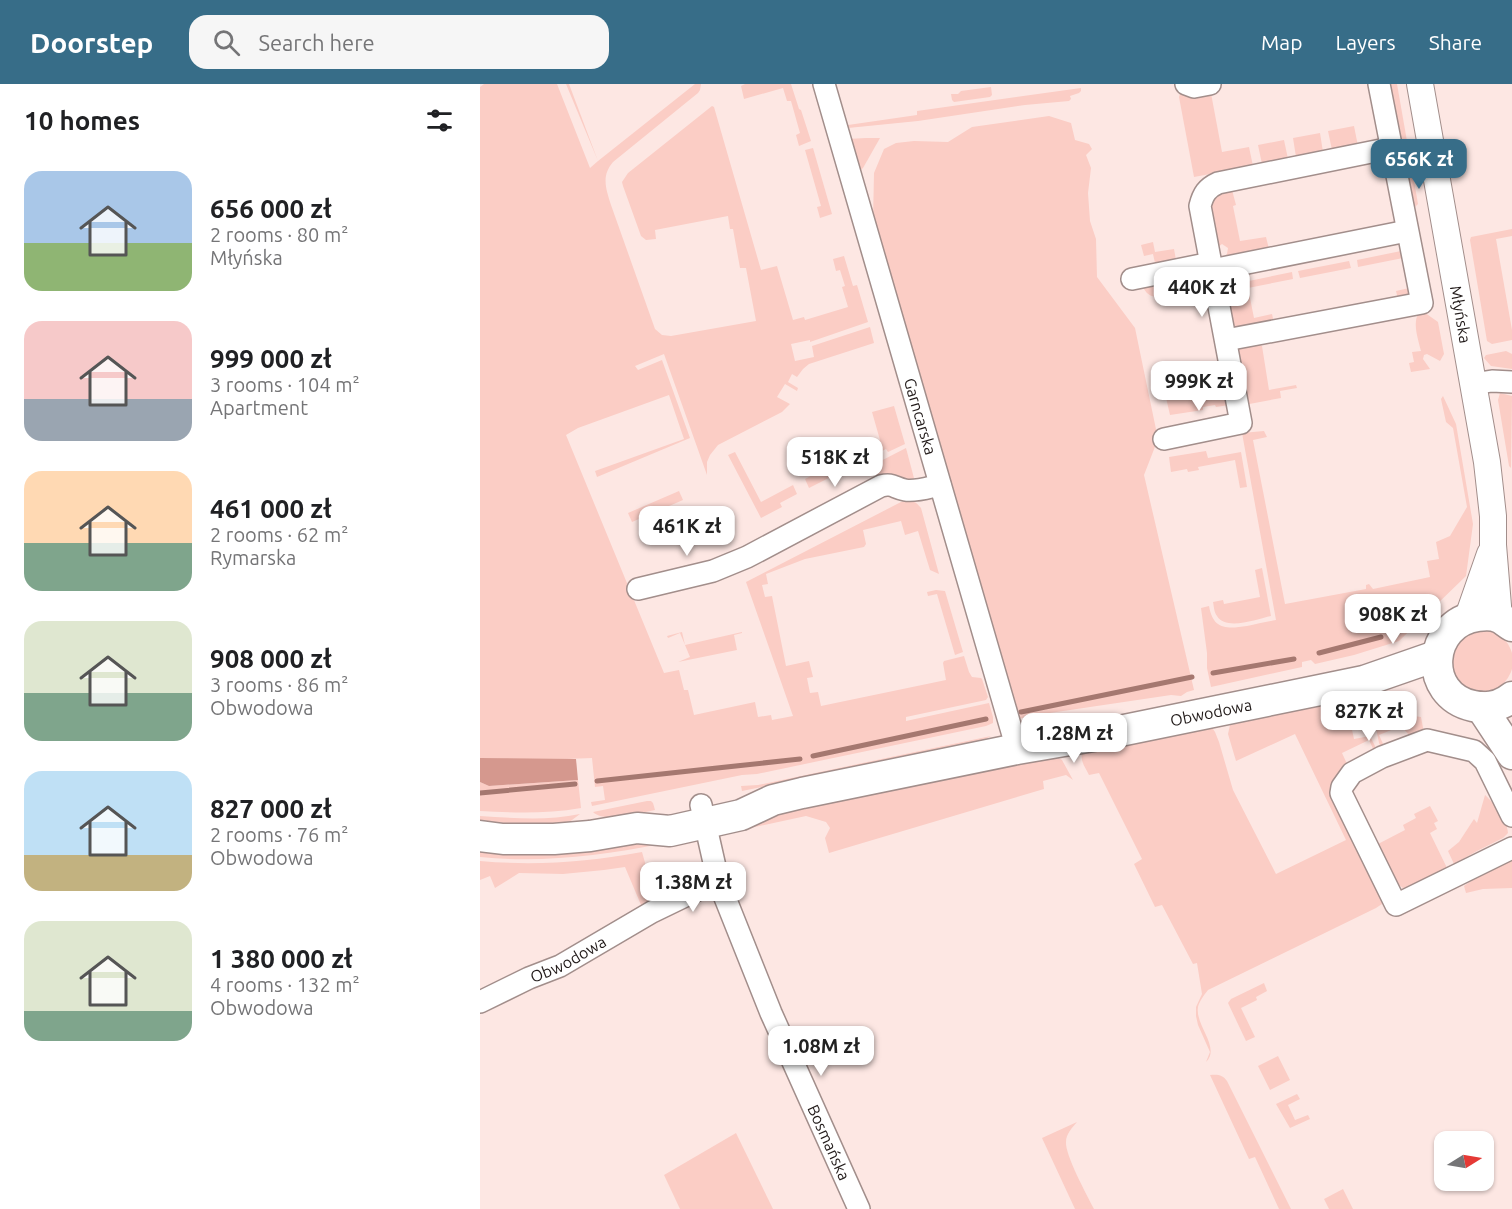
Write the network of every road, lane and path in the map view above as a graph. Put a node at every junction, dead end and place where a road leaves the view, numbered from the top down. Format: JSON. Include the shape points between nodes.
{"nodes":[{"id":1,"x":824,"y":84,"type":"edge"},
{"id":2,"x":1186,"y":84,"type":"edge"},
{"id":3,"x":1210,"y":84,"type":"edge"},
{"id":4,"x":1378,"y":84,"type":"edge"},
{"id":5,"x":1420,"y":84,"type":"edge"},
{"id":6,"x":1391,"y":148,"type":"junction"},
{"id":7,"x":1407,"y":231,"type":"junction"},
{"id":8,"x":1212,"y":266,"type":"junction"},
{"id":9,"x":1132,"y":279,"type":"dead end"},
{"id":10,"x":1226,"y":340,"type":"junction"},
{"id":11,"x":1512,"y":382,"type":"edge"},
{"id":12,"x":1473,"y":384,"type":"junction"},
{"id":13,"x":1164,"y":439,"type":"dead end"},
{"id":14,"x":940,"y":485,"type":"junction"},
{"id":15,"x":1493,"y":545,"type":"junction"},
{"id":16,"x":638,"y":589,"type":"dead end"},
{"id":17,"x":1468,"y":617,"type":"junction"},
{"id":18,"x":1506,"y":622,"type":"edge"},
{"id":19,"x":1438,"y":667,"type":"junction"},
{"id":20,"x":1504,"y":704,"type":"edge"},
{"id":21,"x":1017,"y":749,"type":"junction"},
{"id":22,"x":1512,"y":754,"type":"edge"},
{"id":23,"x":703,"y":814,"type":"junction"},
{"id":24,"x":1512,"y":816,"type":"edge"},
{"id":25,"x":480,"y":836,"type":"edge"},
{"id":26,"x":1512,"y":848,"type":"edge"},
{"id":27,"x":717,"y":880,"type":"junction"},
{"id":28,"x":480,"y":1002,"type":"edge"},
{"id":29,"x":859,"y":1209,"type":"edge"}],
"edges":[{"from":1,"to":14,"type":"street","name":"Garncarska"},
{"from":2,"to":3,"type":"street"},
{"from":4,"to":6,"type":"street"},
{"from":5,"to":12,"type":"street","name":"Młyńska"},
{"from":6,"to":7,"type":"street"},
{"from":6,"to":8,"type":"street","via":[[1209,187],[1200,206]]},
{"from":7,"to":8,"type":"street"},
{"from":7,"to":10,"type":"street","via":[[1422,303]]},
{"from":8,"to":9,"type":"street"},
{"from":8,"to":10,"type":"street"},
{"from":10,"to":13,"type":"street","via":[[1241,423]]},
{"from":11,"to":12,"type":"street"},
{"from":12,"to":15,"type":"street","name":"Młyńska","via":[[1487,462]]},
{"from":14,"to":16,"type":"street","via":[[912,490],[890,484],[881,486],[747,557],[713,571]]},
{"from":14,"to":21,"type":"street","name":"Garncarska"},
{"from":15,"to":17,"type":"street","name":"Młyńska"},
{"from":15,"to":18,"type":"street","name":"Młyńska"},
{"from":17,"to":18,"type":"main road","via":[[1484,615]]},
{"from":17,"to":19,"type":"main road","via":[[1442,639]]},
{"from":19,"to":20,"type":"main road","via":[[1450,694],[1464,704]]},
{"from":19,"to":21,"type":"main road","name":"Obwodowa"},
{"from":20,"to":22,"type":"main road"},
{"from":21,"to":23,"type":"main road","name":"Obwodowa","via":[[773,800],[741,815]]},
{"from":23,"to":25,"type":"main road","name":"Obwodowa","via":[[670,831],[637,828],[554,839]]},
{"from":23,"to":27,"type":"street","name":"Bosmańska"},
{"from":24,"to":26,"type":"street","via":[[1485,760],[1474,751],[1427,740],[1352,773],[1341,793],[1396,905]]},
{"from":27,"to":28,"type":"street","name":"Obwodowa","via":[[652,912],[560,966]]},
{"from":27,"to":29,"type":"street","name":"Bosmańska","via":[[771,1013]]}]}
